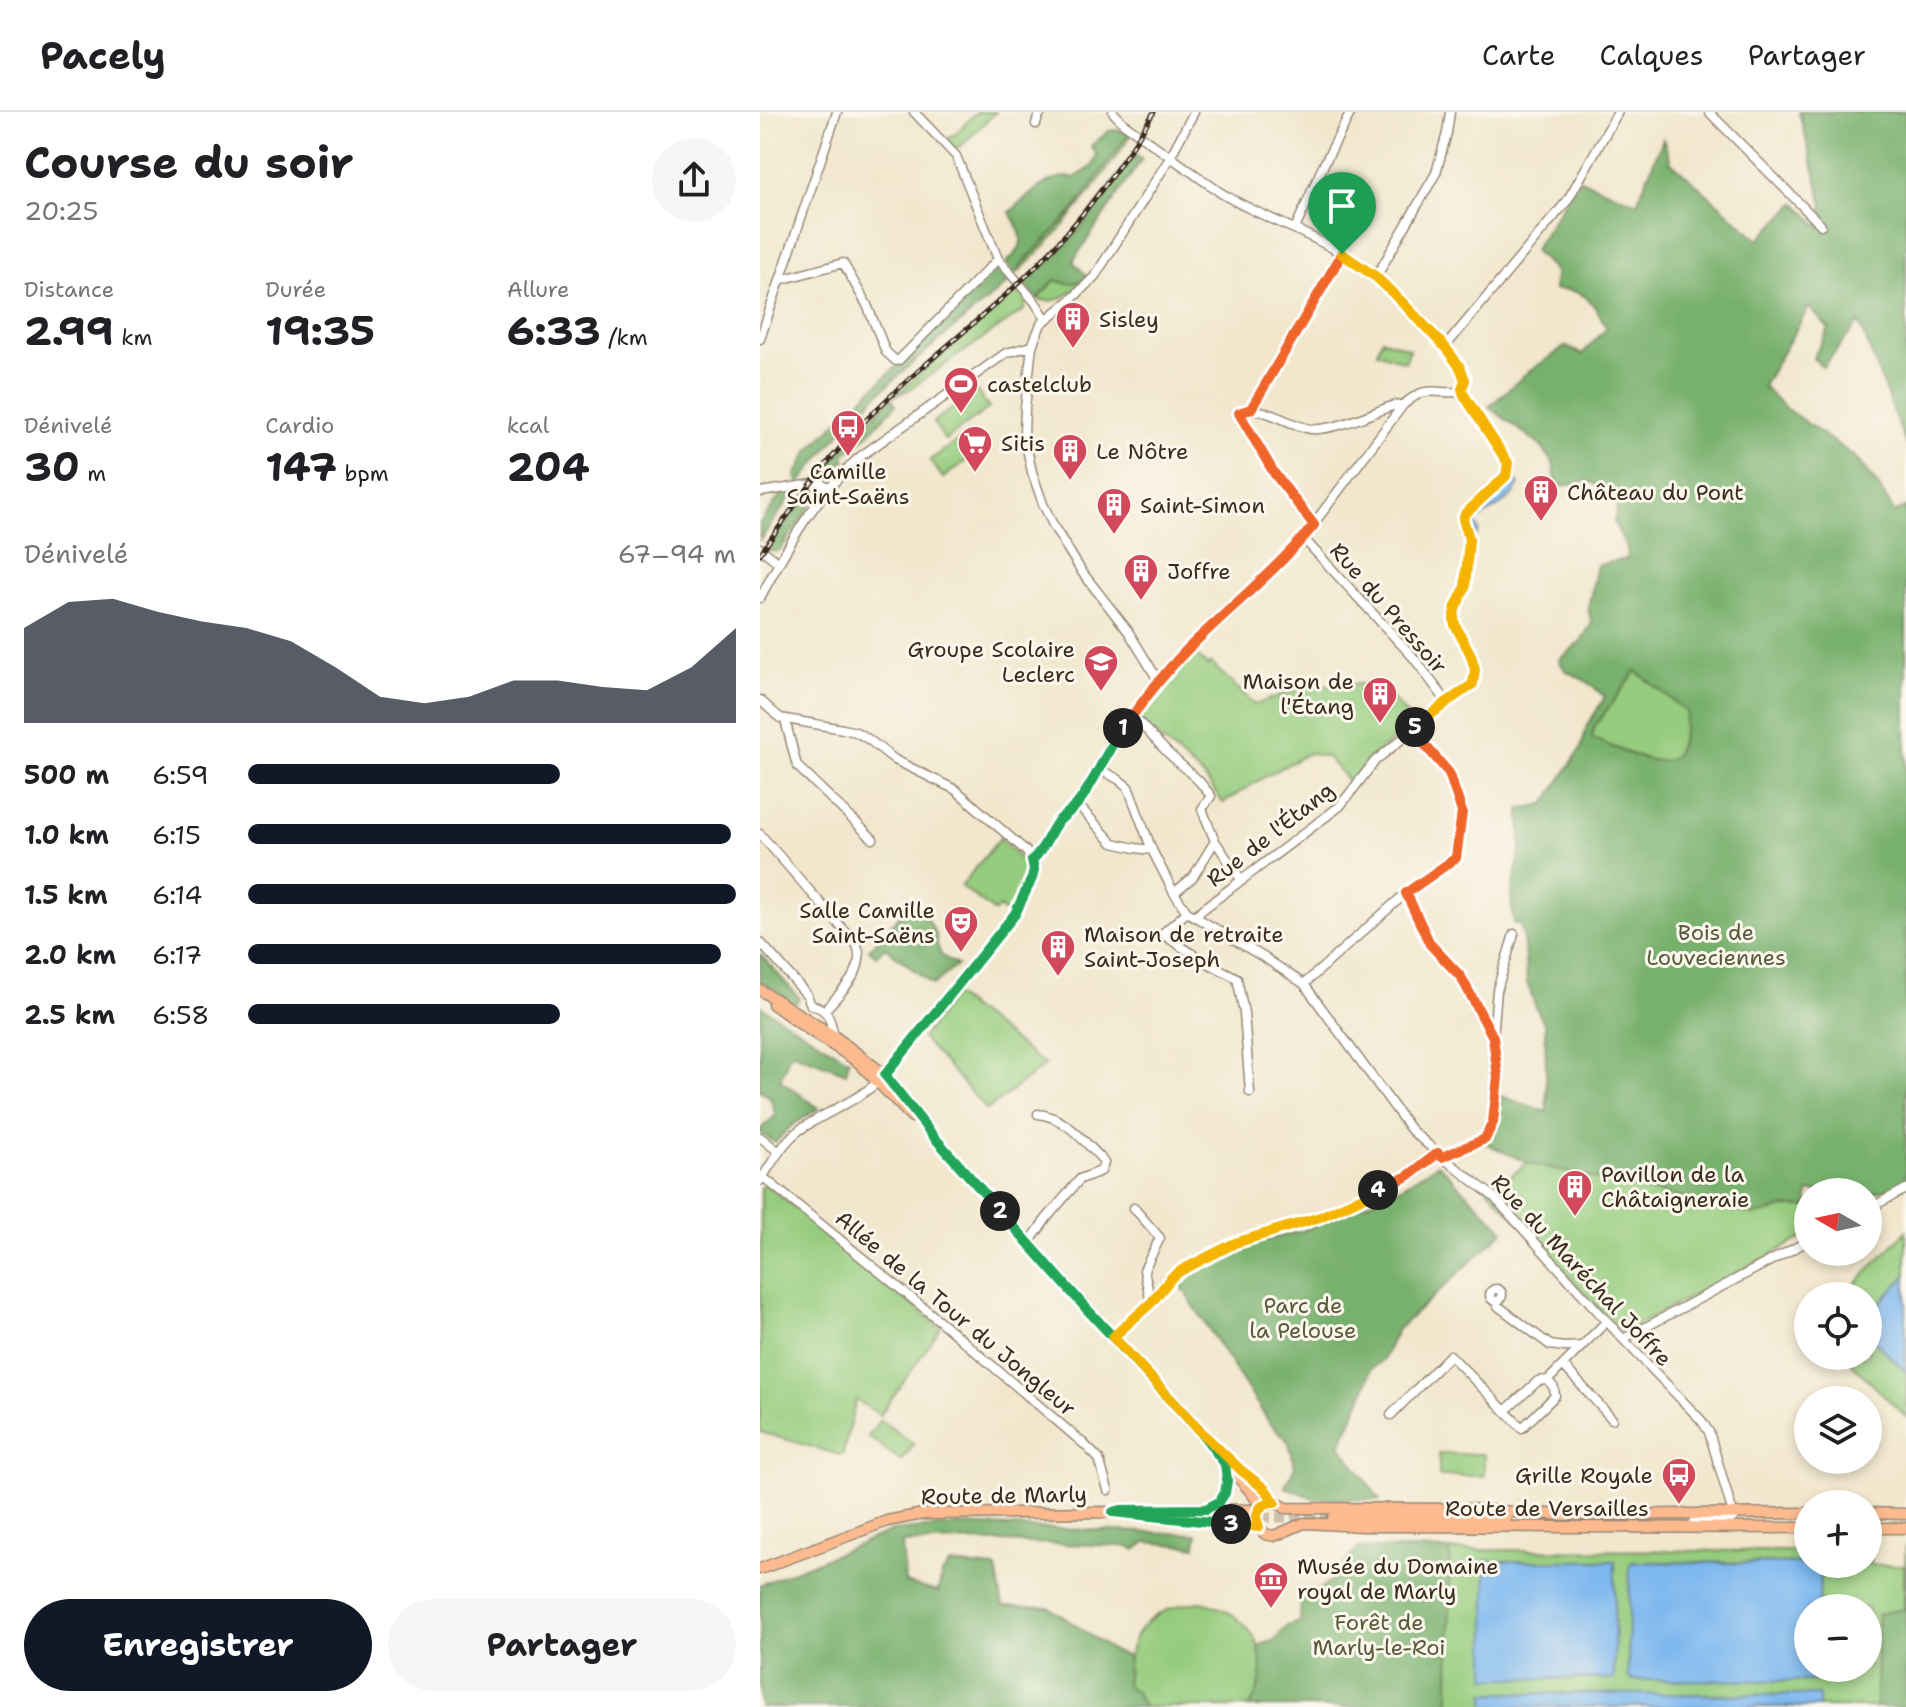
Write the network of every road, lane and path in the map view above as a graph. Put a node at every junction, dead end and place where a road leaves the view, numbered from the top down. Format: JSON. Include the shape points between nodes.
{"nodes":[{"id":1,"x":837,"y":112,"type":"edge"},
{"id":2,"x":914,"y":112,"type":"edge"},
{"id":3,"x":1042,"y":112,"type":"edge"},
{"id":4,"x":1194,"y":112,"type":"edge"},
{"id":5,"x":1351,"y":112,"type":"edge"},
{"id":6,"x":1450,"y":112,"type":"edge"},
{"id":7,"x":1618,"y":112,"type":"edge"},
{"id":8,"x":1709,"y":112,"type":"edge"},
{"id":9,"x":1114,"y":113,"type":"edge"},
{"id":10,"x":1036,"y":124,"type":"dead end"},
{"id":11,"x":1171,"y":156,"type":"junction"},
{"id":12,"x":1821,"y":225,"type":"dead end"},
{"id":13,"x":1295,"y":229,"type":"junction"},
{"id":14,"x":1342,"y":254,"type":"junction"},
{"id":15,"x":998,"y":259,"type":"junction"},
{"id":16,"x":1376,"y":277,"type":"junction"},
{"id":17,"x":780,"y":280,"type":"junction"},
{"id":18,"x":1046,"y":319,"type":"junction"},
{"id":19,"x":760,"y":339,"type":"edge"},
{"id":20,"x":1032,"y":346,"type":"junction"},
{"id":21,"x":1445,"y":347,"type":"junction"},
{"id":22,"x":1462,"y":389,"type":"junction"},
{"id":23,"x":1403,"y":405,"type":"junction"},
{"id":24,"x":1251,"y":409,"type":"junction"},
{"id":25,"x":829,"y":487,"type":"junction"},
{"id":26,"x":760,"y":492,"type":"edge"},
{"id":27,"x":1314,"y":525,"type":"junction"},
{"id":28,"x":1303,"y":538,"type":"junction"},
{"id":29,"x":760,"y":548,"type":"edge"},
{"id":30,"x":779,"y":563,"type":"junction"},
{"id":31,"x":760,"y":598,"type":"edge"},
{"id":32,"x":1158,"y":680,"type":"junction"},
{"id":33,"x":760,"y":700,"type":"edge"},
{"id":34,"x":1447,"y":702,"type":"junction"},
{"id":35,"x":1132,"y":715,"type":"junction"},
{"id":36,"x":785,"y":720,"type":"junction"},
{"id":37,"x":1412,"y":730,"type":"junction"},
{"id":38,"x":1099,"y":769,"type":"junction"},
{"id":39,"x":1077,"y":804,"type":"junction"},
{"id":40,"x":760,"y":834,"type":"edge"},
{"id":41,"x":873,"y":839,"type":"dead end"},
{"id":42,"x":1215,"y":841,"type":"junction"},
{"id":43,"x":1152,"y":850,"type":"junction"},
{"id":44,"x":1032,"y":860,"type":"junction"},
{"id":45,"x":1242,"y":881,"type":"junction"},
{"id":46,"x":1174,"y":893,"type":"junction"},
{"id":47,"x":1406,"y":893,"type":"junction"},
{"id":48,"x":1191,"y":914,"type":"junction"},
{"id":49,"x":1514,"y":934,"type":"dead end"},
{"id":50,"x":760,"y":942,"type":"edge"},
{"id":51,"x":1304,"y":984,"type":"junction"},
{"id":52,"x":760,"y":992,"type":"edge"},
{"id":53,"x":811,"y":1005,"type":"junction"},
{"id":54,"x":825,"y":1010,"type":"junction"},
{"id":55,"x":802,"y":1020,"type":"junction"},
{"id":56,"x":834,"y":1036,"type":"junction"},
{"id":57,"x":1493,"y":1037,"type":"junction"},
{"id":58,"x":882,"y":1078,"type":"junction"},
{"id":59,"x":1250,"y":1092,"type":"dead end"},
{"id":60,"x":1038,"y":1114,"type":"dead end"},
{"id":61,"x":760,"y":1137,"type":"edge"},
{"id":62,"x":779,"y":1152,"type":"junction"},
{"id":63,"x":1440,"y":1155,"type":"junction"},
{"id":64,"x":761,"y":1179,"type":"edge"},
{"id":65,"x":1906,"y":1189,"type":"edge"},
{"id":66,"x":1882,"y":1202,"type":"edge"},
{"id":67,"x":1134,"y":1208,"type":"dead end"},
{"id":68,"x":1029,"y":1243,"type":"junction"},
{"id":69,"x":1794,"y":1248,"type":"edge"},
{"id":70,"x":1497,"y":1301,"type":"dead end"},
{"id":71,"x":1151,"y":1303,"type":"junction"},
{"id":72,"x":1607,"y":1321,"type":"junction"},
{"id":73,"x":1113,"y":1337,"type":"junction"},
{"id":74,"x":1623,"y":1339,"type":"junction"},
{"id":75,"x":1582,"y":1346,"type":"junction"},
{"id":76,"x":1563,"y":1365,"type":"junction"},
{"id":77,"x":1548,"y":1380,"type":"junction"},
{"id":78,"x":1505,"y":1411,"type":"junction"},
{"id":79,"x":1391,"y":1415,"type":"dead end"},
{"id":80,"x":1612,"y":1419,"type":"dead end"},
{"id":81,"x":1201,"y":1432,"type":"junction"},
{"id":82,"x":1225,"y":1464,"type":"junction"},
{"id":83,"x":1108,"y":1490,"type":"dead end"},
{"id":84,"x":1275,"y":1502,"type":"junction"},
{"id":85,"x":1286,"y":1508,"type":"junction"},
{"id":86,"x":1206,"y":1509,"type":"junction"},
{"id":87,"x":1259,"y":1509,"type":"junction"},
{"id":88,"x":1113,"y":1512,"type":"junction"},
{"id":89,"x":1733,"y":1513,"type":"junction"},
{"id":90,"x":1794,"y":1513,"type":"edge"},
{"id":91,"x":1882,"y":1514,"type":"edge"},
{"id":92,"x":1564,"y":1515,"type":"junction"},
{"id":93,"x":1906,"y":1516,"type":"edge"},
{"id":94,"x":1231,"y":1517,"type":"tunnel mouth"},
{"id":95,"x":1333,"y":1518,"type":"tunnel mouth"},
{"id":96,"x":1259,"y":1527,"type":"junction"},
{"id":97,"x":1678,"y":1528,"type":"junction"},
{"id":98,"x":1794,"y":1528,"type":"edge"},
{"id":99,"x":1902,"y":1528,"type":"edge"},
{"id":100,"x":1286,"y":1530,"type":"junction"},
{"id":101,"x":760,"y":1569,"type":"edge"}],
"edges":[{"from":1,"to":17,"type":"street"},
{"from":2,"to":15,"type":"street","via":[[956,156]]},
{"from":3,"to":10,"type":"street"},
{"from":4,"to":11,"type":"street"},
{"from":5,"to":13,"type":"street"},
{"from":6,"to":16,"type":"street","via":[[1436,173]]},
{"from":7,"to":21,"type":"street","via":[[1567,201]]},
{"from":8,"to":12,"type":"street"},
{"from":9,"to":11,"type":"street"},
{"from":11,"to":13,"type":"street","via":[[1237,203]]},
{"from":11,"to":18,"type":"street","via":[[1090,282]]},
{"from":13,"to":14,"type":"street"},
{"from":14,"to":16,"type":"street"},
{"from":14,"to":24,"type":"street"},
{"from":15,"to":17,"type":"street","via":[[899,360],[886,352],[843,263]]},
{"from":15,"to":18,"type":"street"},
{"from":16,"to":21,"type":"street"},
{"from":17,"to":19,"type":"street"},
{"from":18,"to":20,"type":"street"},
{"from":20,"to":25,"type":"street","via":[[1006,353],[861,456]]},
{"from":20,"to":32,"type":"street","via":[[1024,434],[1043,504],[1082,572]]},
{"from":21,"to":22,"type":"street","via":[[1460,367]]},
{"from":22,"to":23,"type":"street","via":[[1419,393]]},
{"from":22,"to":34,"type":"street","name":"Rue de l'Étang","via":[[1508,463],[1506,476],[1463,519],[1469,539],[1467,575],[1454,618],[1475,669],[1473,684]]},
{"from":23,"to":24,"type":"street","via":[[1310,429]]},
{"from":23,"to":27,"type":"street"},
{"from":24,"to":27,"type":"street","via":[[1239,413],[1274,473]]},
{"from":25,"to":26,"type":"street","via":[[820,483]]},
{"from":25,"to":30,"type":"street"},
{"from":27,"to":28,"type":"street"},
{"from":28,"to":32,"type":"street"},
{"from":28,"to":34,"type":"street","name":"Rue du Pressoir","via":[[1413,657]]},
{"from":29,"to":30,"type":"street"},
{"from":30,"to":31,"type":"street"},
{"from":32,"to":35,"type":"street"},
{"from":33,"to":36,"type":"street"},
{"from":34,"to":37,"type":"street","name":"Rue de l'Étang"},
{"from":35,"to":38,"type":"street"},
{"from":35,"to":42,"type":"street","via":[[1211,796],[1202,809]]},
{"from":36,"to":41,"type":"street","via":[[797,766]]},
{"from":36,"to":44,"type":"street","via":[[856,732],[895,760],[956,790]]},
{"from":37,"to":45,"type":"street","name":"Rue de l'Étang","via":[[1372,764],[1340,806]]},
{"from":37,"to":47,"type":"street","via":[[1449,773],[1462,812],[1456,858]]},
{"from":38,"to":39,"type":"street"},
{"from":38,"to":43,"type":"street","via":[[1128,787]]},
{"from":39,"to":43,"type":"street","via":[[1113,843]]},
{"from":39,"to":44,"type":"street","via":[[1058,821]]},
{"from":40,"to":54,"type":"street","via":[[861,954],[856,973]]},
{"from":42,"to":45,"type":"street"},
{"from":42,"to":46,"type":"street","via":[[1193,877]]},
{"from":43,"to":46,"type":"street"},
{"from":44,"to":58,"type":"street","via":[[1032,878],[1015,914]]},
{"from":45,"to":48,"type":"street","name":"Rue de l'Étang"},
{"from":46,"to":48,"type":"street"},
{"from":47,"to":51,"type":"street"},
{"from":47,"to":57,"type":"street","via":[[1430,944],[1461,977]]},
{"from":48,"to":51,"type":"street","name":"Rue du Maréchal Joffre"},
{"from":48,"to":59,"type":"street","name":"Rue de l'Étang","via":[[1162,934],[1237,978]]},
{"from":49,"to":57,"type":"street","via":[[1497,990]]},
{"from":50,"to":53,"type":"street"},
{"from":51,"to":63,"type":"street","name":"Rue du Maréchal Joffre","via":[[1411,1130]]},
{"from":52,"to":55,"type":"main road","name":"Route de Versailles"},
{"from":53,"to":54,"type":"street"},
{"from":53,"to":55,"type":"street"},
{"from":54,"to":56,"type":"street"},
{"from":55,"to":56,"type":"main road","name":"Route de Versailles"},
{"from":55,"to":58,"type":"main road","name":"Route de Versailles"},
{"from":56,"to":58,"type":"main road","name":"Route de Versailles"},
{"from":57,"to":63,"type":"street","via":[[1498,1077],[1493,1122],[1485,1139]]},
{"from":58,"to":62,"type":"street","via":[[802,1128]]},
{"from":58,"to":68,"type":"main road","name":"Route de Versailles"},
{"from":60,"to":68,"type":"street","via":[[1066,1123],[1104,1163],[1101,1171],[1080,1179]]},
{"from":61,"to":62,"type":"street"},
{"from":62,"to":64,"type":"street"},
{"from":63,"to":71,"type":"street","via":[[1320,1217],[1221,1249],[1172,1277]]},
{"from":63,"to":72,"type":"street","name":"Rue du Maréchal Joffre","via":[[1494,1197]]},
{"from":64,"to":83,"type":"street","name":"Allée de la Tour du Jongleur","via":[[1084,1444],[1099,1459]]},
{"from":65,"to":66,"type":"street"},
{"from":67,"to":71,"type":"street","via":[[1160,1238],[1144,1270]]},
{"from":68,"to":73,"type":"main road","name":"Route de Versailles"},
{"from":69,"to":74,"type":"street"},
{"from":70,"to":75,"type":"street","via":[[1550,1345]]},
{"from":71,"to":73,"type":"street"},
{"from":72,"to":74,"type":"street","name":"Rue du Maréchal Joffre"},
{"from":72,"to":75,"type":"street"},
{"from":73,"to":81,"type":"main road","name":"Route de Versailles"},
{"from":74,"to":89,"type":"street","name":"Rue du Maréchal Joffre","via":[[1707,1429]]},
{"from":75,"to":76,"type":"street"},
{"from":76,"to":77,"type":"street"},
{"from":76,"to":80,"type":"street"},
{"from":77,"to":78,"type":"street","via":[[1538,1381]]},
{"from":77,"to":78,"type":"street","via":[[1555,1396],[1522,1428]]},
{"from":78,"to":79,"type":"street","via":[[1450,1355]]},
{"from":81,"to":82,"type":"main road","name":"Route de Versailles"},
{"from":81,"to":84,"type":"main road","name":"Route de Versailles"},
{"from":82,"to":86,"type":"main road","via":[[1225,1493]]},
{"from":82,"to":87,"type":"main road","name":"Route de Versailles","via":[[1255,1497]]},
{"from":84,"to":85,"type":"main road","name":"Route de Versailles"},
{"from":84,"to":87,"type":"main road"},
{"from":85,"to":92,"type":"main road","name":"Route de Versailles"},
{"from":85,"to":100,"type":"main road"},
{"from":86,"to":87,"type":"main road","name":"Route de Marly"},
{"from":86,"to":88,"type":"main road","name":"Route de Marly"},
{"from":87,"to":96,"type":"main road"},
{"from":88,"to":94,"type":"main road","name":"Route de Marly"},
{"from":88,"to":96,"type":"main road","name":"Route de Marly"},
{"from":88,"to":101,"type":"main road","name":"Route de Marly","via":[[923,1514],[887,1521]]},
{"from":89,"to":90,"type":"main road","name":"Route de Versailles"},
{"from":89,"to":92,"type":"main road","name":"Route de Versailles"},
{"from":89,"to":97,"type":"street","via":[[1732,1519]]},
{"from":91,"to":93,"type":"main road"},
{"from":92,"to":95,"type":"main road"},
{"from":93,"to":99,"type":"street"},
{"from":96,"to":100,"type":"main road","name":"Route de Versailles","via":[[1274,1536]]},
{"from":97,"to":98,"type":"main road","name":"Route de Versailles"},
{"from":97,"to":100,"type":"main road","name":"Route de Versailles","via":[[1304,1523]]}]}
